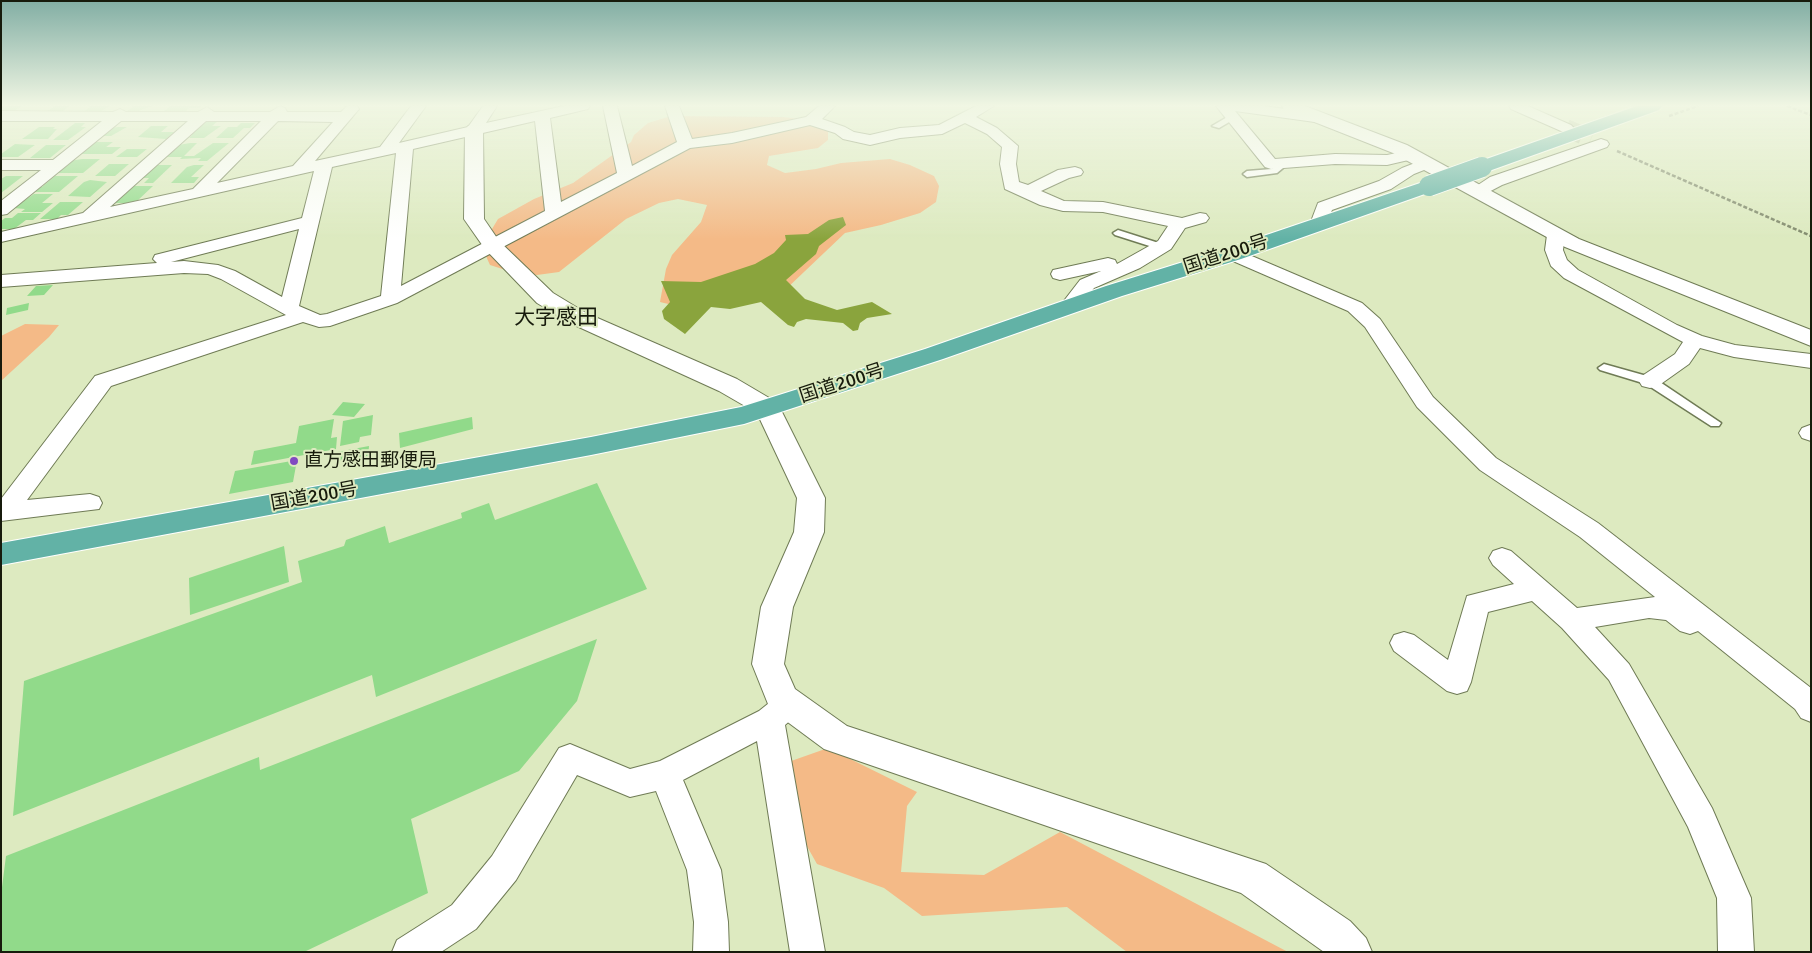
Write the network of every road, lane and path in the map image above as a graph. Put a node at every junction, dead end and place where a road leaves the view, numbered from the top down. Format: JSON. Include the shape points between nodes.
{"nodes":[{"id":1,"x":74,"y":150,"type":"edge"},
{"id":2,"x":164,"y":150,"type":"edge"},
{"id":3,"x":241,"y":150,"type":"edge"},
{"id":4,"x":316,"y":150,"type":"edge"},
{"id":5,"x":383,"y":150,"type":"edge"},
{"id":6,"x":405,"y":150,"type":"edge"},
{"id":7,"x":474,"y":150,"type":"edge"},
{"id":8,"x":546,"y":150,"type":"edge"},
{"id":9,"x":620,"y":150,"type":"edge"},
{"id":10,"x":673,"y":150,"type":"edge"},
{"id":11,"x":1010,"y":150,"type":"edge"},
{"id":12,"x":1260,"y":150,"type":"edge"},
{"id":13,"x":1388,"y":150,"type":"edge"},
{"id":14,"x":1531,"y":150,"type":"edge"},
{"id":15,"x":1572,"y":150,"type":"edge"},
{"id":16,"x":1617,"y":150,"type":"edge"},
{"id":17,"x":1285,"y":163,"type":"junction"},
{"id":18,"x":1,"y":165,"type":"edge"},
{"id":19,"x":56,"y":165,"type":"junction"},
{"id":20,"x":324,"y":165,"type":"junction"},
{"id":21,"x":1423,"y":168,"type":"junction"},
{"id":22,"x":298,"y":171,"type":"junction"},
{"id":23,"x":1075,"y":172,"type":"dead end"},
{"id":24,"x":1247,"y":174,"type":"dead end"},
{"id":25,"x":626,"y":175,"type":"junction"},
{"id":26,"x":1026,"y":190,"type":"junction"},
{"id":27,"x":1477,"y":191,"type":"junction"},
{"id":28,"x":198,"y":194,"type":"junction"},
{"id":29,"x":1,"y":210,"type":"edge"},
{"id":30,"x":554,"y":212,"type":"junction"},
{"id":31,"x":88,"y":218,"type":"junction"},
{"id":32,"x":1200,"y":218,"type":"dead end"},
{"id":33,"x":310,"y":221,"type":"junction"},
{"id":34,"x":1179,"y":222,"type":"junction"},
{"id":35,"x":1118,"y":233,"type":"dead end"},
{"id":36,"x":1556,"y":235,"type":"junction"},
{"id":37,"x":1811,"y":236,"type":"edge"},
{"id":38,"x":1,"y":237,"type":"edge"},
{"id":39,"x":492,"y":245,"type":"junction"},
{"id":40,"x":1154,"y":252,"type":"junction"},
{"id":41,"x":1233,"y":254,"type":"junction"},
{"id":42,"x":106,"y":273,"type":"junction"},
{"id":43,"x":1060,"y":274,"type":"dead end"},
{"id":44,"x":1,"y":281,"type":"edge"},
{"id":45,"x":390,"y":299,"type":"junction"},
{"id":46,"x":1070,"y":306,"type":"junction"},
{"id":47,"x":296,"y":312,"type":"junction"},
{"id":48,"x":1811,"y":339,"type":"edge"},
{"id":49,"x":1695,"y":340,"type":"junction"},
{"id":50,"x":1811,"y":361,"type":"edge"},
{"id":51,"x":1604,"y":368,"type":"dead end"},
{"id":52,"x":1650,"y":381,"type":"junction"},
{"id":53,"x":767,"y":408,"type":"junction"},
{"id":54,"x":1715,"y":423,"type":"dead end"},
{"id":55,"x":90,"y":503,"type":"dead end"},
{"id":56,"x":4,"y":511,"type":"edge"},
{"id":57,"x":1,"y":554,"type":"edge"},
{"id":58,"x":1502,"y":558,"type":"dead end"},
{"id":59,"x":1537,"y":589,"type":"junction"},
{"id":60,"x":1572,"y":620,"type":"junction"},
{"id":61,"x":1404,"y":643,"type":"dead end"},
{"id":62,"x":1809,"y":701,"type":"edge"},
{"id":63,"x":779,"y":712,"type":"junction"},
{"id":64,"x":666,"y":774,"type":"junction"},
{"id":65,"x":409,"y":952,"type":"edge"},
{"id":66,"x":711,"y":952,"type":"edge"},
{"id":67,"x":808,"y":952,"type":"edge"},
{"id":68,"x":1352,"y":952,"type":"edge"},
{"id":69,"x":1736,"y":952,"type":"edge"}],
"edges":[{"from":1,"to":19,"type":"street"},
{"from":2,"to":31,"type":"street"},
{"from":3,"to":28,"type":"street"},
{"from":4,"to":22,"type":"street"},
{"from":5,"to":20,"type":"street"},
{"from":6,"to":45,"type":"street"},
{"from":7,"to":39,"type":"street","via":[[474,219]]},
{"from":8,"to":30,"type":"street"},
{"from":9,"to":25,"type":"street"},
{"from":10,"to":25,"type":"street"},
{"from":11,"to":26,"type":"street","via":[[1011,186]]},
{"from":12,"to":17,"type":"street","via":[[1271,164]]},
{"from":13,"to":21,"type":"street"},
{"from":14,"to":21,"type":"highway","name":"国道200号","bridge":true,"via":[[1482,168]]},
{"from":15,"to":27,"type":"street"},
{"from":16,"to":37,"type":"path"},
{"from":17,"to":21,"type":"street","via":[[1335,159],[1387,160]]},
{"from":17,"to":24,"type":"lane","via":[[1274,171]]},
{"from":18,"to":19,"type":"street"},
{"from":19,"to":29,"type":"street"},
{"from":20,"to":22,"type":"street"},
{"from":20,"to":33,"type":"street"},
{"from":21,"to":27,"type":"street"},
{"from":21,"to":41,"type":"highway","name":"国道200号","via":[[1318,224]]},
{"from":22,"to":28,"type":"street"},
{"from":23,"to":26,"type":"street"},
{"from":25,"to":30,"type":"street"},
{"from":26,"to":34,"type":"street","via":[[1062,206],[1103,208]]},
{"from":27,"to":36,"type":"street"},
{"from":28,"to":31,"type":"street"},
{"from":30,"to":39,"type":"street"},
{"from":31,"to":38,"type":"street"},
{"from":32,"to":34,"type":"street"},
{"from":33,"to":42,"type":"street"},
{"from":33,"to":47,"type":"street"},
{"from":34,"to":40,"type":"street","via":[[1165,246]]},
{"from":35,"to":40,"type":"lane"},
{"from":36,"to":48,"type":"street"},
{"from":36,"to":49,"type":"street","via":[[1554,250],[1558,262],[1571,274]]},
{"from":39,"to":45,"type":"street"},
{"from":39,"to":53,"type":"street","via":[[545,298],[578,318],[728,385]]},
{"from":40,"to":43,"type":"street"},
{"from":40,"to":46,"type":"street","via":[[1088,284]]},
{"from":41,"to":46,"type":"highway","name":"国道200号"},
{"from":41,"to":62,"type":"street","via":[[1355,307],[1373,323],[1425,402],[1488,464],[1589,530]]},
{"from":42,"to":44,"type":"street"},
{"from":42,"to":47,"type":"street","via":[[184,267],[211,269]]},
{"from":45,"to":47,"type":"street","via":[[330,320],[319,321]]},
{"from":46,"to":53,"type":"highway","name":"国道200号"},
{"from":47,"to":56,"type":"street","via":[[103,381]]},
{"from":49,"to":50,"type":"street","via":[[1734,351]]},
{"from":49,"to":52,"type":"street","via":[[1682,359]]},
{"from":51,"to":52,"type":"lane"},
{"from":52,"to":54,"type":"lane"},
{"from":53,"to":57,"type":"highway","name":"国道200号","via":[[591,446]]},
{"from":53,"to":63,"type":"street","via":[[811,498],[809,532],[777,607],[768,664],[782,699]]},
{"from":55,"to":56,"type":"street"},
{"from":58,"to":59,"type":"street"},
{"from":59,"to":60,"type":"street"},
{"from":59,"to":61,"type":"street","via":[[1476,604],[1457,682]]},
{"from":60,"to":62,"type":"street","via":[[1649,607],[1672,610],[1774,682]]},
{"from":60,"to":69,"type":"street","via":[[1619,672],[1701,819],[1734,898]]},
{"from":63,"to":64,"type":"street"},
{"from":63,"to":67,"type":"street"},
{"from":63,"to":68,"type":"street","via":[[836,738],[1252,878],[1336,935]]},
{"from":64,"to":65,"type":"street","via":[[630,784],[570,758],[504,868],[470,910]]},
{"from":64,"to":66,"type":"street","via":[[704,870],[711,922]]}]}
